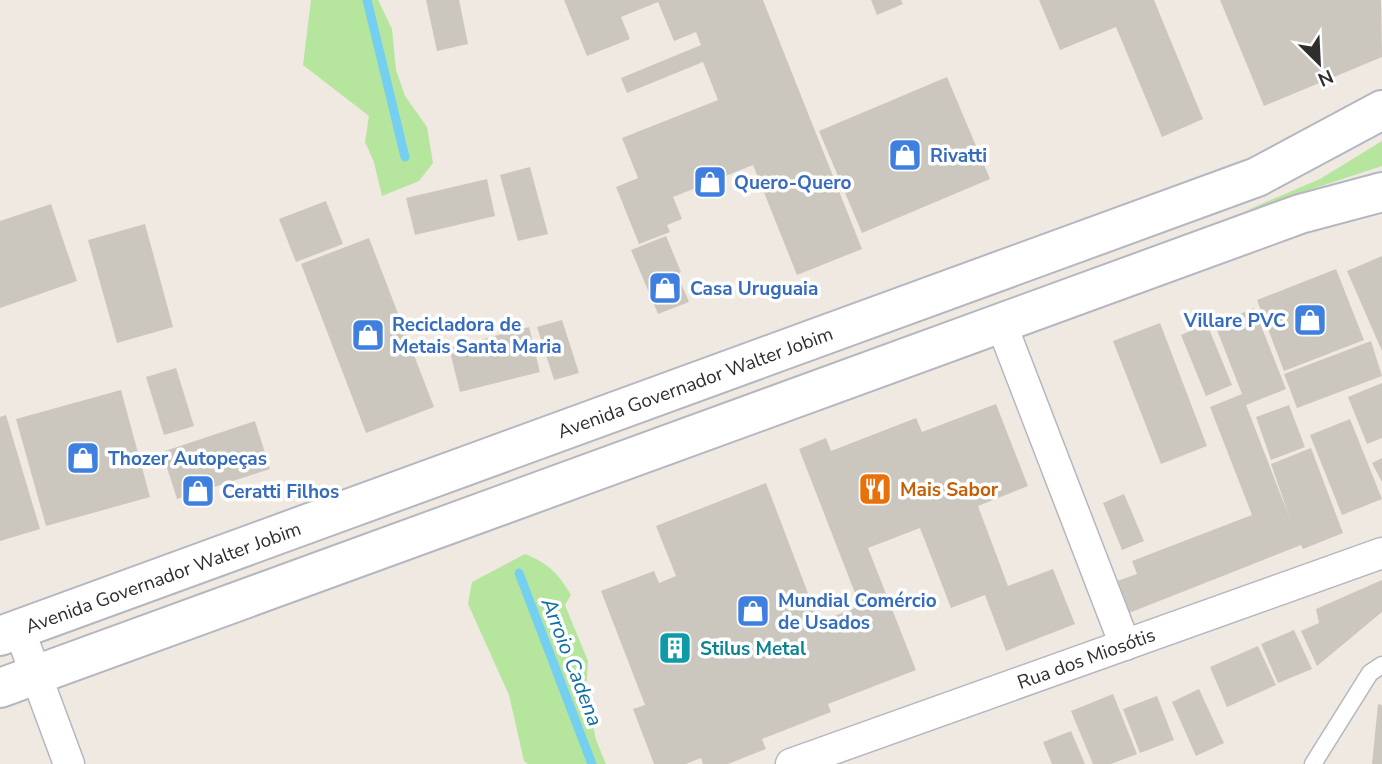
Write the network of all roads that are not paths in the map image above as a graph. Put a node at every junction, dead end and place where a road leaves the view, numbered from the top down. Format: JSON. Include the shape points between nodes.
{"nodes":[{"id":1,"x":1382,"y":110,"type":"edge"},
{"id":2,"x":1382,"y":192,"type":"edge"},
{"id":3,"x":1001,"y":323,"type":"junction"},
{"id":4,"x":1382,"y":553,"type":"edge"},
{"id":5,"x":106,"y":597,"type":"junction"},
{"id":6,"x":9,"y":633,"type":"edge"},
{"id":7,"x":122,"y":643,"type":"junction"},
{"id":8,"x":1125,"y":645,"type":"junction"},
{"id":9,"x":1378,"y":671,"type":"edge"},
{"id":10,"x":17,"y":682,"type":"edge"},
{"id":11,"x":69,"y":764,"type":"edge"},
{"id":12,"x":791,"y":764,"type":"edge"},
{"id":13,"x":1313,"y":764,"type":"edge"}],
"edges":[{"from":1,"to":5,"type":"main road","name":"Avenida Governador Walter Jobim","via":[[1257,177]]},
{"from":2,"to":3,"type":"main road","via":[[1300,214]]},
{"from":3,"to":7,"type":"main road"},
{"from":3,"to":8,"type":"street"},
{"from":4,"to":8,"type":"street","name":"Rua dos Miosótis"},
{"from":5,"to":6,"type":"main road","name":"Avenida Governador Walter Jobim"},
{"from":5,"to":7,"type":"main road"},
{"from":6,"to":10,"type":"street"},
{"from":7,"to":10,"type":"main road"},
{"from":8,"to":12,"type":"street","name":"Rua dos Miosótis"},
{"from":9,"to":13,"type":"lane"},
{"from":10,"to":11,"type":"street"}]}
